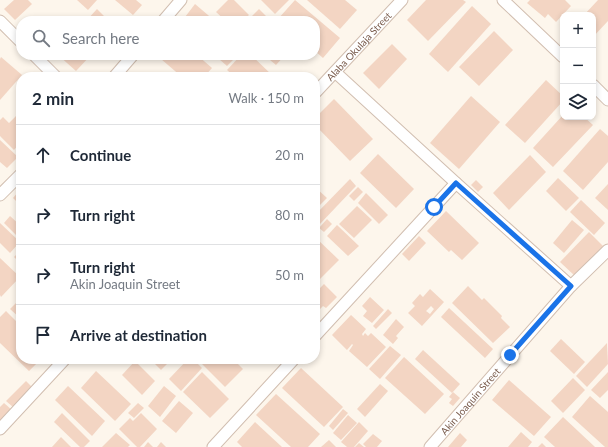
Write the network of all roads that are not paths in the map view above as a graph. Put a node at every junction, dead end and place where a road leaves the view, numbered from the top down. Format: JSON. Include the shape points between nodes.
{"nodes":[{"id":1,"x":181,"y":0,"type":"edge"},
{"id":2,"x":402,"y":0,"type":"edge"},
{"id":3,"x":503,"y":0,"type":"edge"},
{"id":4,"x":167,"y":16,"type":"edge"},
{"id":5,"x":0,"y":21,"type":"edge"},
{"id":6,"x":16,"y":37,"type":"edge"},
{"id":7,"x":560,"y":54,"type":"edge"},
{"id":8,"x":39,"y":60,"type":"edge"},
{"id":9,"x":129,"y":60,"type":"edge"},
{"id":10,"x":51,"y":72,"type":"edge"},
{"id":11,"x":118,"y":72,"type":"edge"},
{"id":12,"x":335,"y":72,"type":"junction"},
{"id":13,"x":320,"y":88,"type":"edge"},
{"id":14,"x":596,"y":88,"type":"edge"},
{"id":15,"x":608,"y":100,"type":"edge"},
{"id":16,"x":16,"y":179,"type":"edge"},
{"id":17,"x":456,"y":183,"type":"junction"},
{"id":18,"x":0,"y":195,"type":"edge"},
{"id":19,"x":608,"y":250,"type":"edge"},
{"id":20,"x":571,"y":286,"type":"junction"},
{"id":21,"x":320,"y":331,"type":"edge"},
{"id":22,"x":60,"y":364,"type":"edge"},
{"id":23,"x":289,"y":364,"type":"edge"},
{"id":24,"x":0,"y":429,"type":"edge"},
{"id":25,"x":213,"y":447,"type":"edge"},
{"id":26,"x":430,"y":447,"type":"edge"}],
"edges":[{"from":1,"to":4,"type":"street"},
{"from":2,"to":12,"type":"street","name":"Alaba Okulaja Street"},
{"from":3,"to":7,"type":"street"},
{"from":5,"to":6,"type":"street"},
{"from":8,"to":10,"type":"street"},
{"from":9,"to":11,"type":"street"},
{"from":12,"to":13,"type":"street","name":"Alaba Okulaja Street"},
{"from":12,"to":17,"type":"street"},
{"from":14,"to":15,"type":"street"},
{"from":16,"to":18,"type":"street"},
{"from":17,"to":20,"type":"street"},
{"from":17,"to":21,"type":"street"},
{"from":19,"to":20,"type":"street","name":"Akin Joaquin Street"},
{"from":20,"to":26,"type":"street","name":"Akin Joaquin Street"},
{"from":22,"to":24,"type":"street"},
{"from":23,"to":25,"type":"street"}]}
